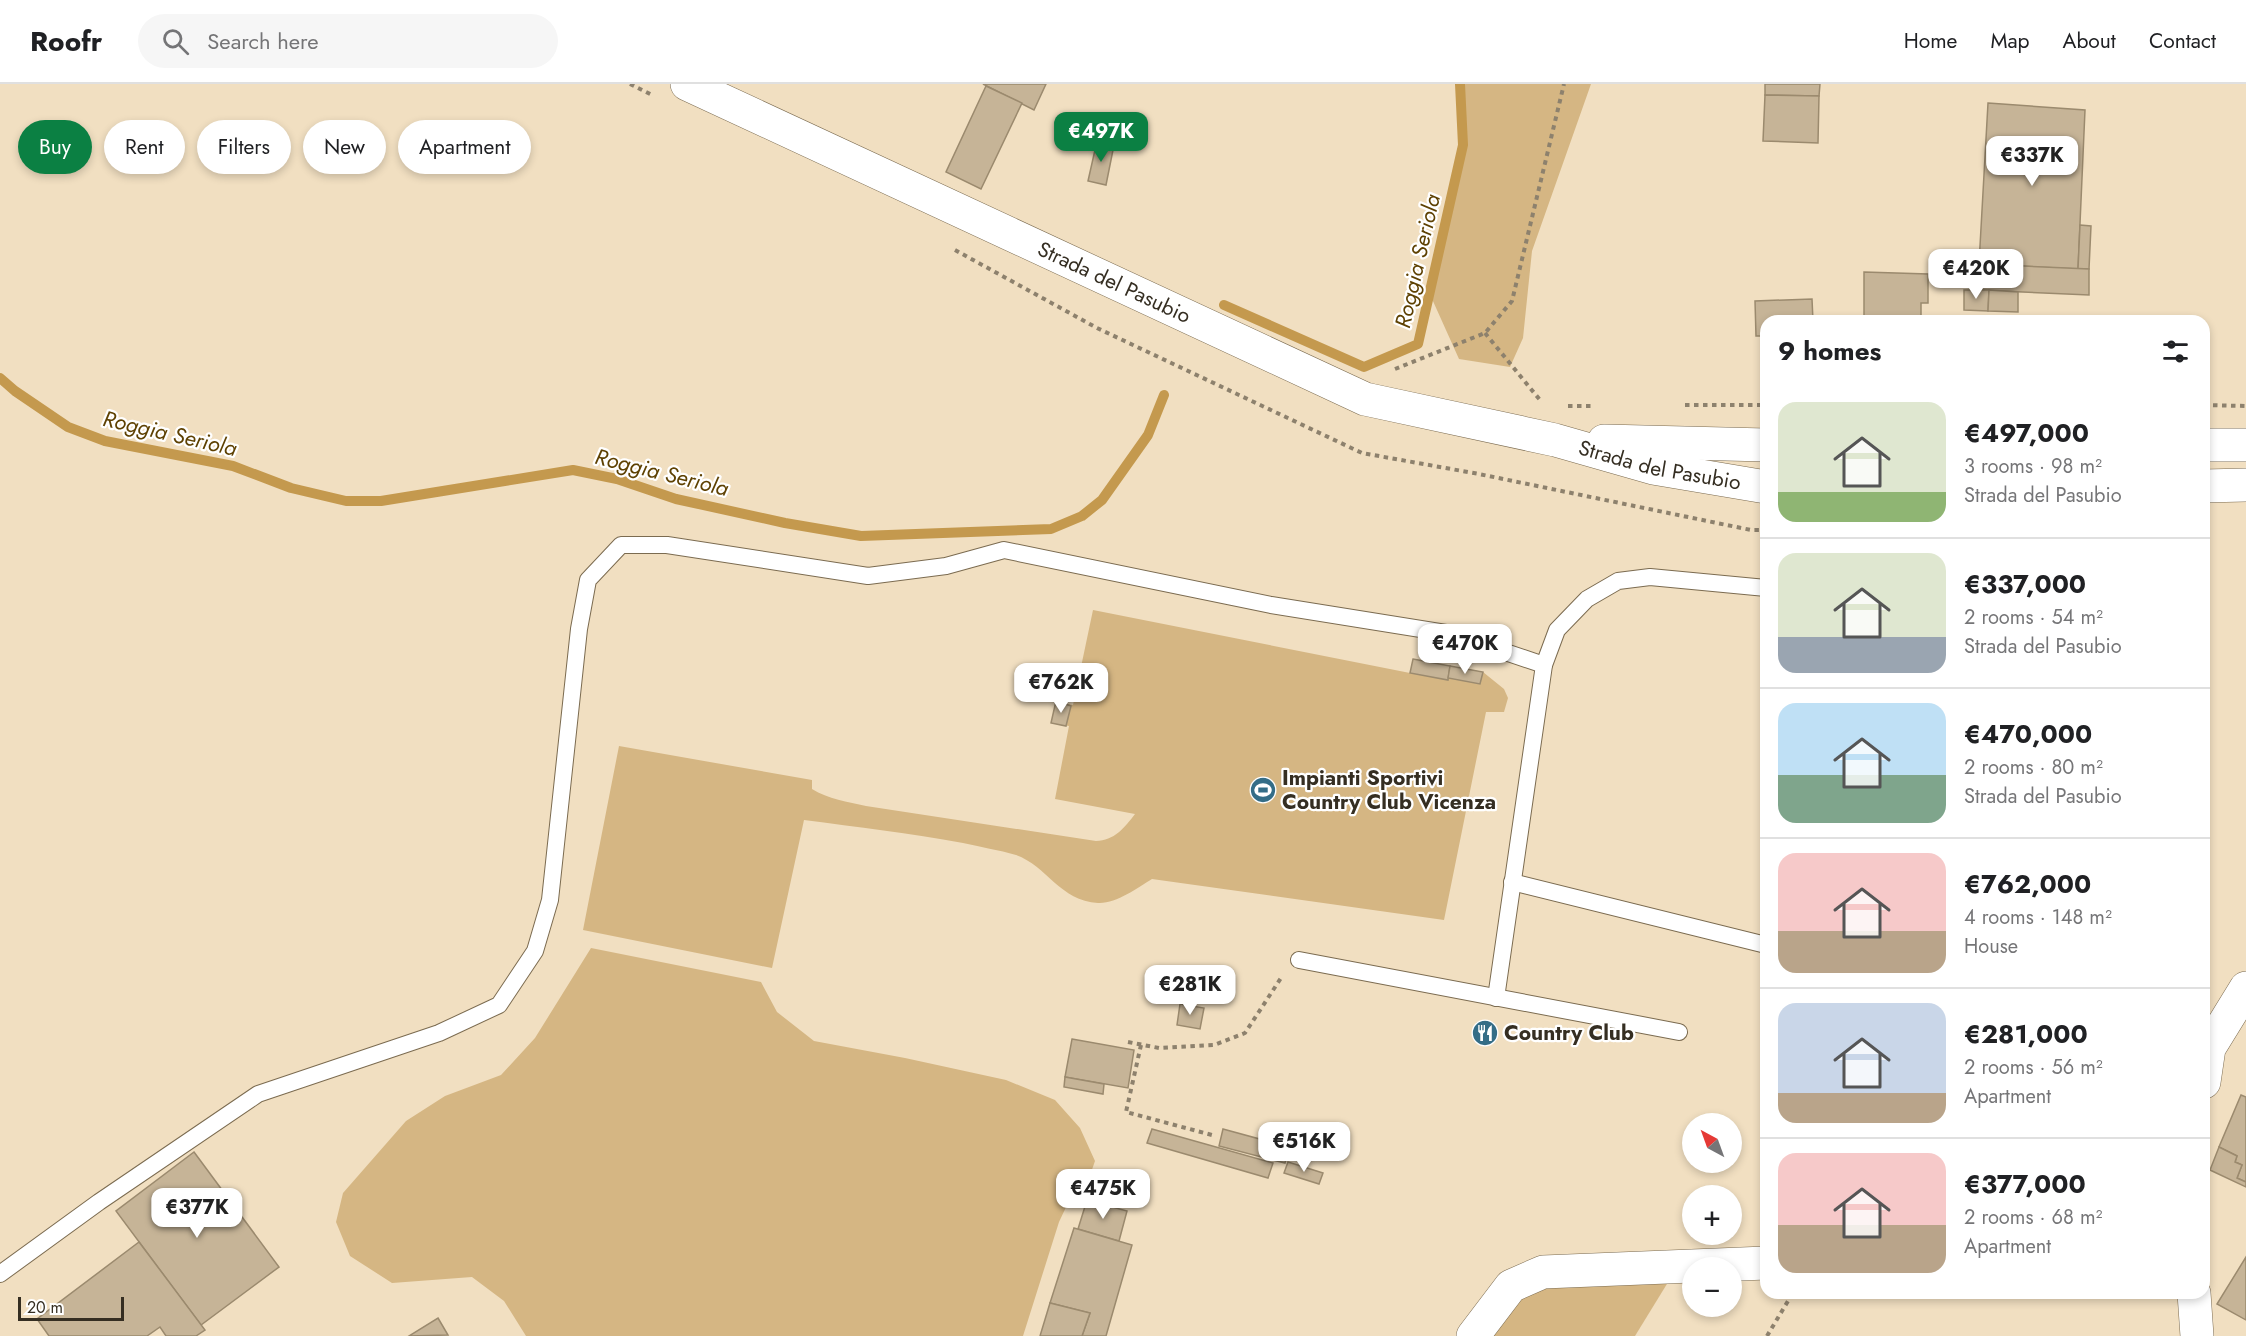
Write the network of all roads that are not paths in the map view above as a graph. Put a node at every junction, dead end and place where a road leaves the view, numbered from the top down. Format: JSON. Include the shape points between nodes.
{"nodes":[{"id":1,"x":687,"y":84,"type":"edge"},
{"id":2,"x":1555,"y":440,"type":"junction"},
{"id":3,"x":1760,"y":444,"type":"edge"},
{"id":4,"x":2210,"y":445,"type":"edge"},
{"id":5,"x":2246,"y":445,"type":"edge"},
{"id":6,"x":1760,"y":485,"type":"edge"},
{"id":7,"x":2246,"y":485,"type":"edge"},
{"id":8,"x":2210,"y":486,"type":"edge"},
{"id":9,"x":1760,"y":587,"type":"edge"},
{"id":10,"x":1544,"y":665,"type":"junction"},
{"id":11,"x":1512,"y":882,"type":"junction"},
{"id":12,"x":1760,"y":944,"type":"edge"},
{"id":13,"x":1299,"y":960,"type":"road end"},
{"id":14,"x":2246,"y":988,"type":"edge"},
{"id":15,"x":1496,"y":998,"type":"junction"},
{"id":16,"x":1679,"y":1032,"type":"dead end"},
{"id":17,"x":2210,"y":1046,"type":"edge"},
{"id":18,"x":1760,"y":1263,"type":"edge"},
{"id":19,"x":0,"y":1274,"type":"edge"},
{"id":20,"x":2194,"y":1299,"type":"edge"},
{"id":21,"x":1473,"y":1336,"type":"edge"},
{"id":22,"x":2197,"y":1336,"type":"edge"}],
"edges":[{"from":1,"to":2,"type":"main road","name":"Strada del Pasubio","via":[[1365,399]]},
{"from":2,"to":3,"type":"main road","name":"Strada del Pasubio"},
{"from":2,"to":6,"type":"main road","name":"Strada del Pasubio","via":[[1653,468]]},
{"from":4,"to":5,"type":"main road"},
{"from":7,"to":8,"type":"main road"},
{"from":9,"to":10,"type":"lane","via":[[1650,577],[1618,581],[1587,599],[1557,630]]},
{"from":10,"to":11,"type":"lane"},
{"from":10,"to":19,"type":"lane","via":[[1452,633],[1271,605],[1004,550],[945,566],[868,576],[667,545],[621,545],[588,580],[579,629],[550,900],[536,951],[498,1005],[439,1033],[258,1094]]},
{"from":11,"to":12,"type":"lane"},
{"from":11,"to":15,"type":"lane"},
{"from":13,"to":15,"type":"lane"},
{"from":14,"to":17,"type":"main road"},
{"from":15,"to":16,"type":"lane"},
{"from":18,"to":21,"type":"main road","via":[[1543,1272],[1511,1286]]},
{"from":20,"to":22,"type":"main road"}]}
